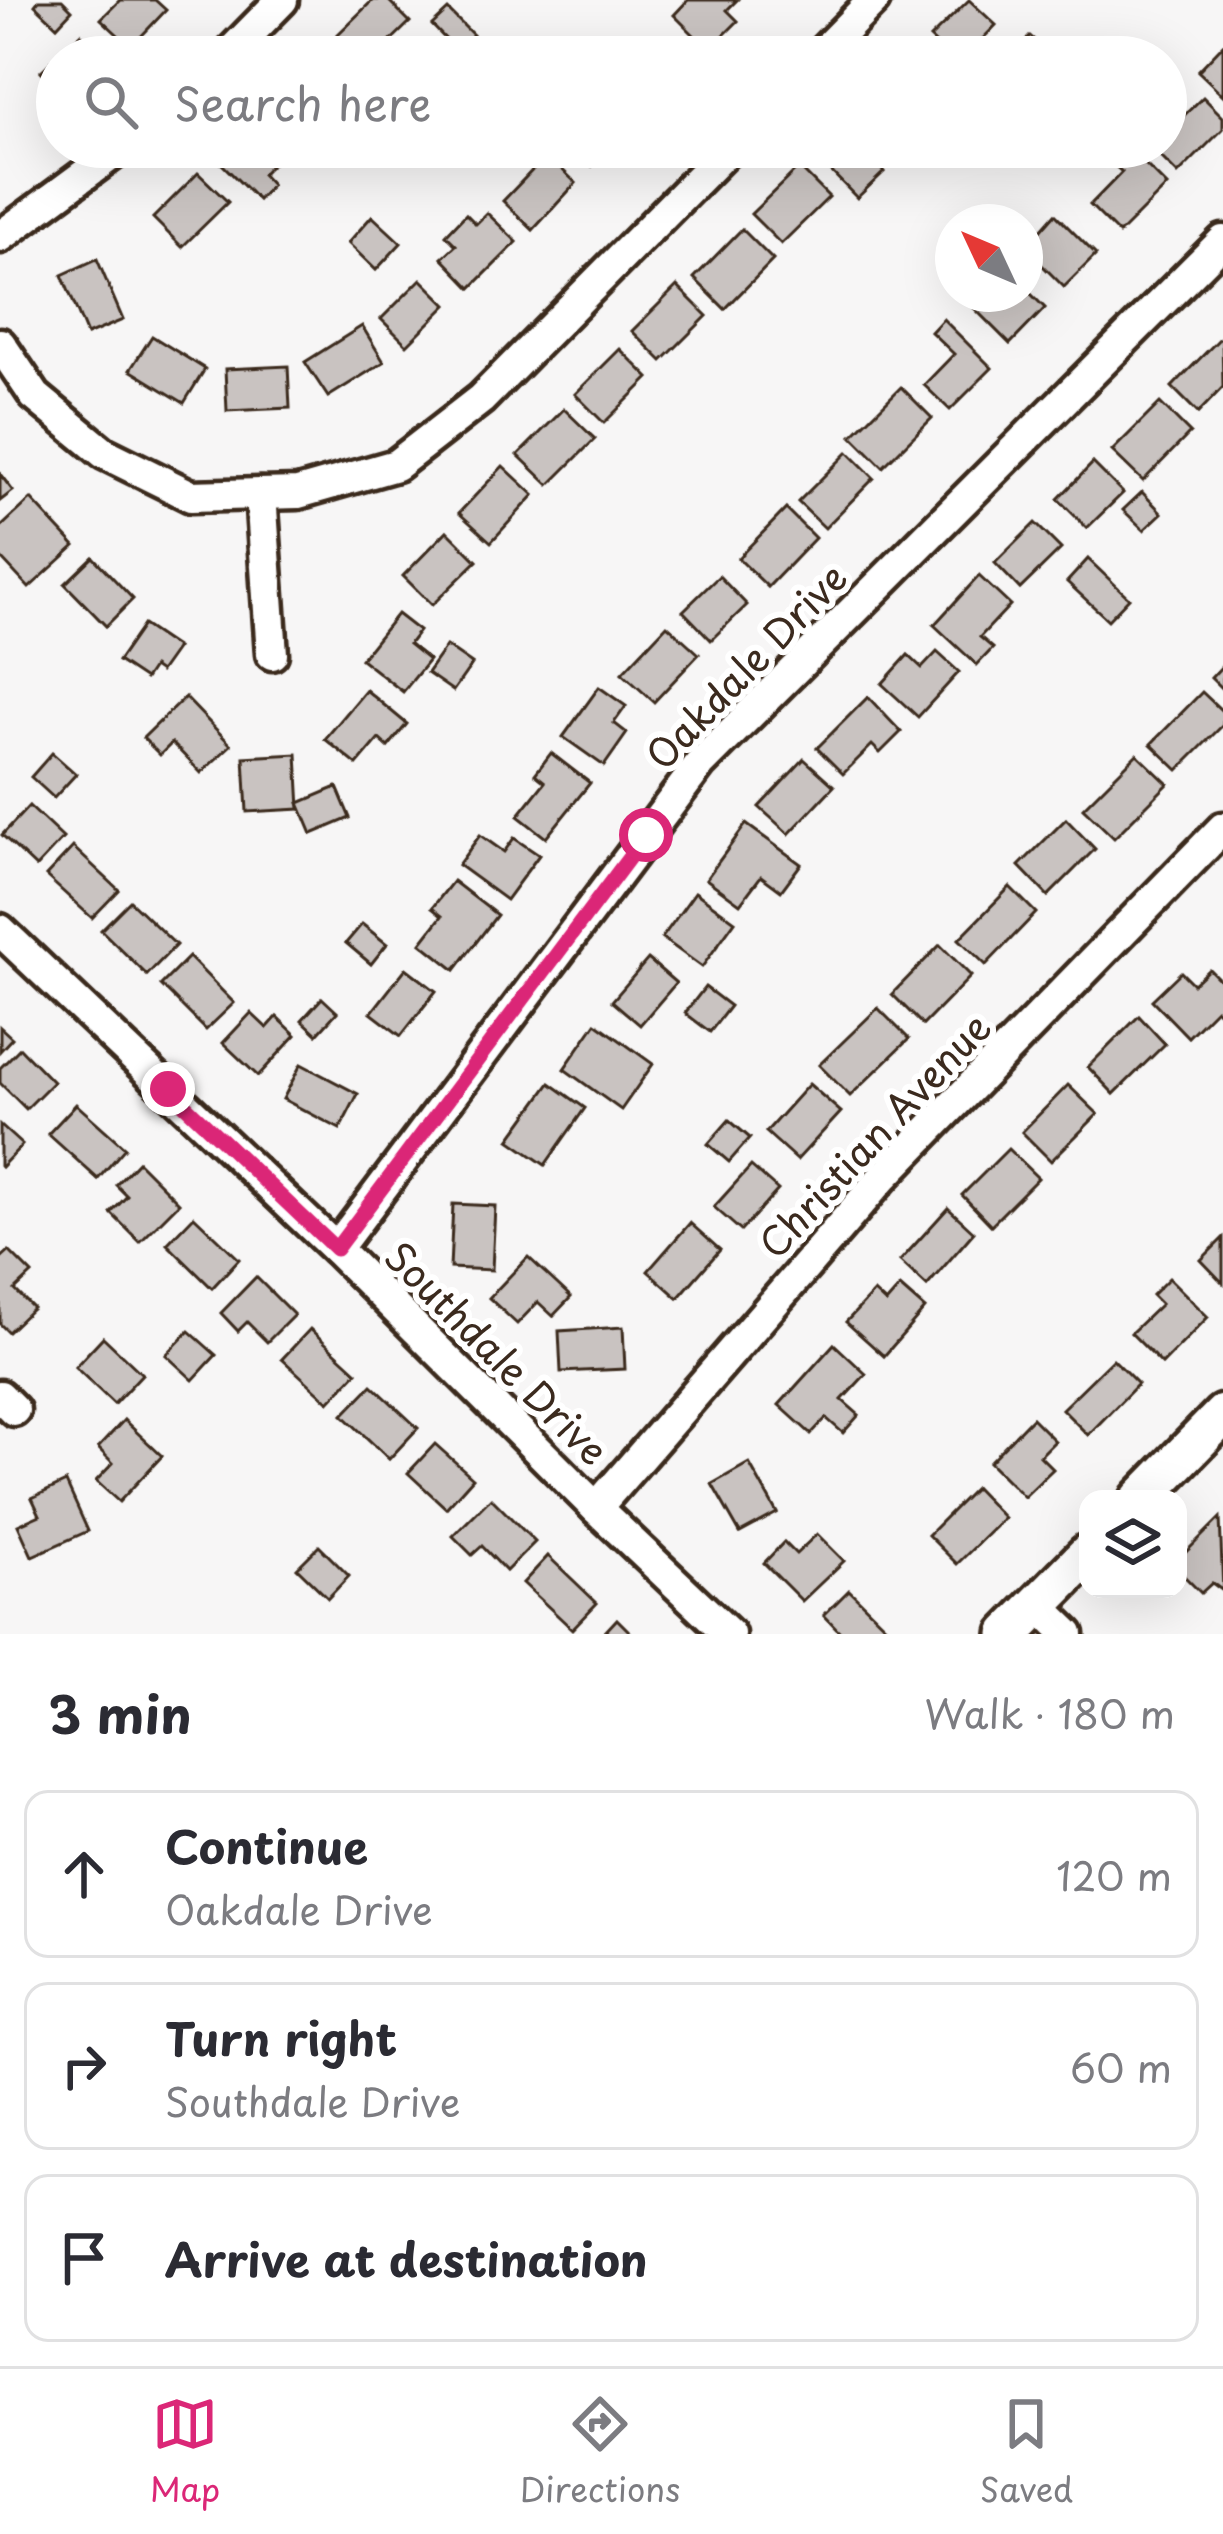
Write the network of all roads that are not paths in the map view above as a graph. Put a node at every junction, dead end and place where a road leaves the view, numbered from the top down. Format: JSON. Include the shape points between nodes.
{"nodes":[{"id":1,"x":282,"y":0,"type":"edge"},
{"id":2,"x":874,"y":0,"type":"edge"},
{"id":3,"x":247,"y":36,"type":"edge"},
{"id":4,"x":839,"y":36,"type":"edge"},
{"id":5,"x":94,"y":168,"type":"edge"},
{"id":6,"x":709,"y":168,"type":"edge"},
{"id":7,"x":0,"y":237,"type":"edge"},
{"id":8,"x":1223,"y":241,"type":"edge"},
{"id":9,"x":0,"y":344,"type":"edge"},
{"id":10,"x":260,"y":494,"type":"junction"},
{"id":11,"x":272,"y":654,"type":"dead end"},
{"id":12,"x":1223,"y":828,"type":"edge"},
{"id":13,"x":0,"y":930,"type":"edge"},
{"id":14,"x":336,"y":1249,"type":"junction"},
{"id":15,"x":1223,"y":1415,"type":"edge"},
{"id":16,"x":1151,"y":1490,"type":"edge"},
{"id":17,"x":596,"y":1508,"type":"junction"},
{"id":18,"x":1079,"y":1563,"type":"edge"},
{"id":19,"x":1038,"y":1605,"type":"junction"},
{"id":20,"x":729,"y":1634,"type":"edge"},
{"id":21,"x":1009,"y":1634,"type":"edge"},
{"id":22,"x":1068,"y":1634,"type":"edge"}],
"edges":[{"from":1,"to":3,"type":"street"},
{"from":2,"to":4,"type":"street"},
{"from":5,"to":7,"type":"street"},
{"from":6,"to":10,"type":"street","via":[[482,399],[396,465],[298,493]]},
{"from":8,"to":14,"type":"street","name":"Oakdale Drive","via":[[700,764]]},
{"from":9,"to":10,"type":"street","via":[[35,396],[104,453],[191,496]]},
{"from":10,"to":11,"type":"street"},
{"from":12,"to":17,"type":"street","name":"Christian Avenue","via":[[883,1177]]},
{"from":13,"to":14,"type":"street","name":"Southdale Drive"},
{"from":14,"to":17,"type":"street","name":"Southdale Drive"},
{"from":15,"to":16,"type":"street"},
{"from":17,"to":20,"type":"street","name":"Southdale Drive"},
{"from":18,"to":19,"type":"street"},
{"from":19,"to":21,"type":"street"},
{"from":19,"to":22,"type":"street"}]}
